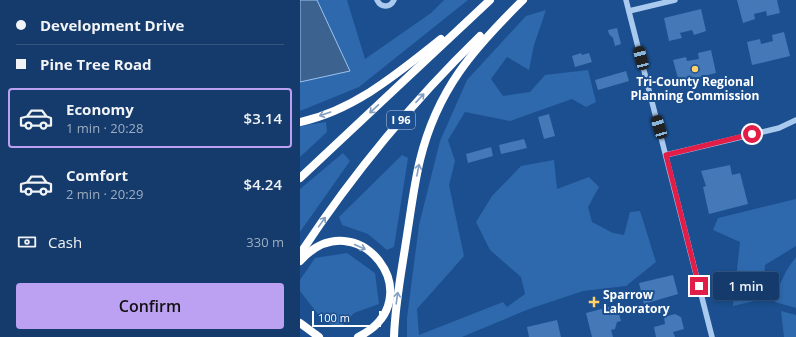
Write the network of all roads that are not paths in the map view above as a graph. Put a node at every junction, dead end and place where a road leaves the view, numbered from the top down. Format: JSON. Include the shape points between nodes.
{"nodes":[{"id":1,"x":377,"y":0,"type":"edge"},
{"id":2,"x":394,"y":0,"type":"edge"},
{"id":3,"x":518,"y":0,"type":"edge"},
{"id":4,"x":523,"y":0,"type":"edge"},
{"id":5,"x":626,"y":0,"type":"edge"},
{"id":6,"x":675,"y":0,"type":"edge"},
{"id":7,"x":487,"y":3,"type":"edge"},
{"id":8,"x":629,"y":11,"type":"junction"},
{"id":9,"x":796,"y":120,"type":"edge"},
{"id":10,"x":300,"y":122,"type":"edge"},
{"id":11,"x":666,"y":155,"type":"junction"},
{"id":12,"x":300,"y":178,"type":"edge"},
{"id":13,"x":300,"y":254,"type":"edge"},
{"id":14,"x":300,"y":261,"type":"edge"},
{"id":15,"x":300,"y":323,"type":"edge"},
{"id":16,"x":300,"y":328,"type":"edge"},
{"id":17,"x":308,"y":337,"type":"edge"},
{"id":18,"x":319,"y":337,"type":"edge"},
{"id":19,"x":358,"y":337,"type":"edge"},
{"id":20,"x":394,"y":337,"type":"edge"},
{"id":21,"x":712,"y":337,"type":"edge"}],
"edges":[{"from":1,"to":2,"type":"street","via":[[385,6]]},
{"from":13,"to":3,"type":"highway","number":"I 96","one_way":true,"via":[[337,201],[398,123],[453,63]]},
{"from":20,"to":4,"type":"highway","one_way":true,"via":[[397,299],[417,173],[435,114],[457,73],[474,51]]},
{"from":5,"to":8,"type":"street"},
{"from":6,"to":8,"type":"street"},
{"from":7,"to":10,"type":"highway","one_way":true,"via":[[373,91],[329,113]]},
{"from":7,"to":12,"type":"highway","number":"I 96","one_way":true},
{"from":8,"to":11,"type":"street"},
{"from":9,"to":11,"type":"street","via":[[779,128]]},
{"from":11,"to":21,"type":"street"},
{"from":14,"to":19,"type":"highway","one_way":true,"via":[[314,249],[335,242],[362,246],[378,259],[388,280],[388,304],[377,324]]},
{"from":15,"to":18,"type":"highway"},
{"from":16,"to":17,"type":"highway"}]}
